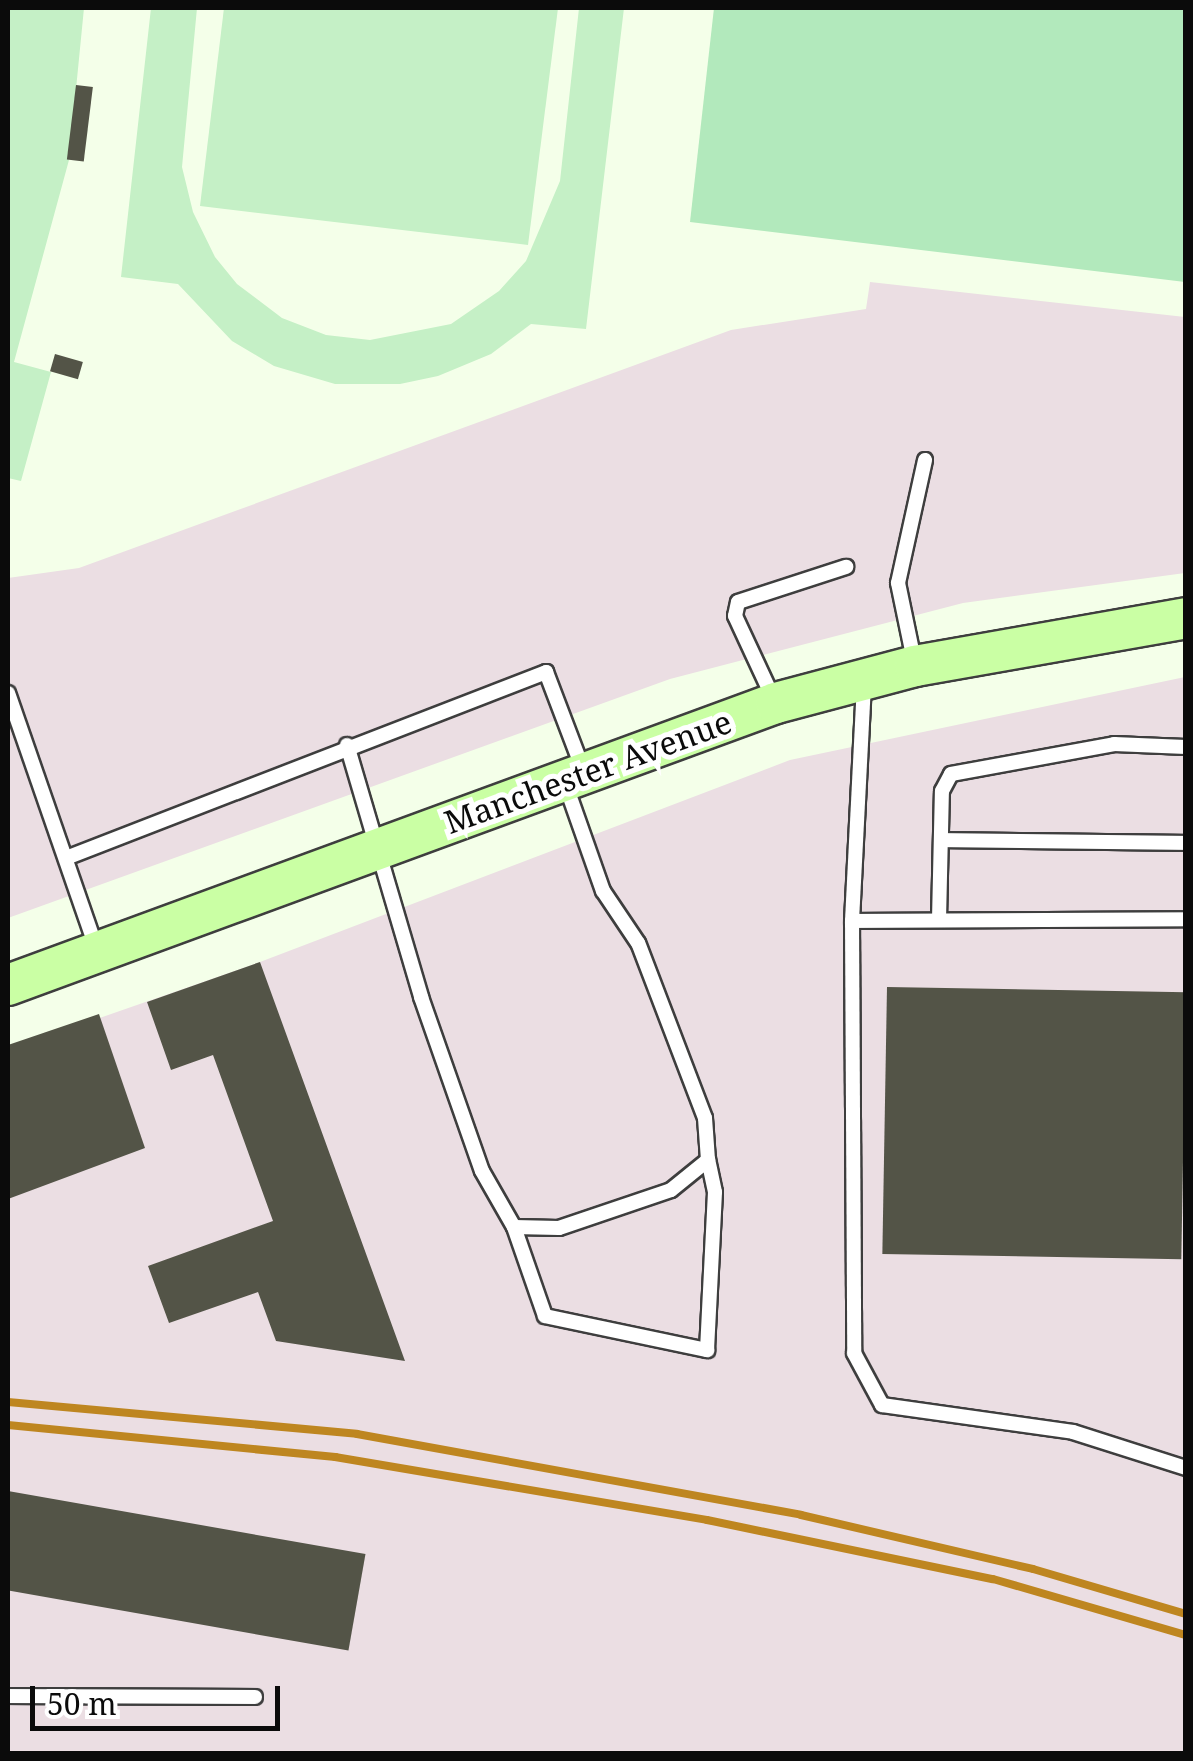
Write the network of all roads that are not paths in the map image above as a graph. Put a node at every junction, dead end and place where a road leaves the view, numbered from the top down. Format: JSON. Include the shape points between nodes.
{"nodes":[{"id":1,"x":925,"y":460,"type":"dead end"},
{"id":2,"x":846,"y":567,"type":"dead end"},
{"id":3,"x":1186,"y":618,"type":"edge"},
{"id":4,"x":915,"y":666,"type":"junction"},
{"id":5,"x":864,"y":678,"type":"junction"},
{"id":6,"x":8,"y":692,"type":"edge"},
{"id":7,"x":776,"y":703,"type":"junction"},
{"id":8,"x":348,"y":745,"type":"junction"},
{"id":9,"x":1186,"y":747,"type":"edge"},
{"id":10,"x":574,"y":776,"type":"junction"},
{"id":11,"x":941,"y":840,"type":"junction"},
{"id":12,"x":1186,"y":843,"type":"edge"},
{"id":13,"x":378,"y":848,"type":"junction"},
{"id":14,"x":66,"y":858,"type":"junction"},
{"id":15,"x":1186,"y":919,"type":"edge"},
{"id":16,"x":852,"y":920,"type":"junction"},
{"id":17,"x":939,"y":920,"type":"junction"},
{"id":18,"x":98,"y":952,"type":"junction"},
{"id":19,"x":8,"y":986,"type":"edge"},
{"id":20,"x":708,"y":1160,"type":"junction"},
{"id":21,"x":514,"y":1227,"type":"junction"},
{"id":22,"x":1186,"y":1468,"type":"edge"},
{"id":23,"x":8,"y":1696,"type":"edge"},
{"id":24,"x":255,"y":1697,"type":"dead end"}],
"edges":[{"from":1,"to":4,"type":"lane","via":[[898,584]]},
{"from":2,"to":7,"type":"lane","via":[[738,602],[735,616]]},
{"from":3,"to":4,"type":"main road","name":"Manchester Avenue"},
{"from":4,"to":5,"type":"main road","name":"Manchester Avenue"},
{"from":5,"to":7,"type":"main road","name":"Manchester Avenue"},
{"from":5,"to":16,"type":"lane"},
{"from":6,"to":14,"type":"lane"},
{"from":7,"to":10,"type":"main road","name":"Manchester Avenue"},
{"from":8,"to":10,"type":"lane","via":[[546,672]]},
{"from":8,"to":13,"type":"lane"},
{"from":8,"to":14,"type":"lane"},
{"from":9,"to":11,"type":"lane","via":[[1114,744],[971,765],[951,774],[942,791]]},
{"from":10,"to":13,"type":"main road","name":"Manchester Avenue"},
{"from":10,"to":20,"type":"lane","via":[[603,890],[638,944],[705,1118]]},
{"from":11,"to":12,"type":"lane"},
{"from":11,"to":17,"type":"lane"},
{"from":13,"to":18,"type":"main road","name":"Manchester Avenue"},
{"from":13,"to":21,"type":"lane","via":[[421,998],[482,1171]]},
{"from":14,"to":18,"type":"lane"},
{"from":15,"to":17,"type":"lane"},
{"from":16,"to":17,"type":"lane"},
{"from":16,"to":22,"type":"lane","via":[[854,1353],[882,1405],[1073,1432]]},
{"from":18,"to":19,"type":"main road","name":"Manchester Avenue"},
{"from":20,"to":21,"type":"lane","via":[[671,1190],[559,1228]]},
{"from":20,"to":21,"type":"lane","via":[[716,1192],[707,1350],[545,1316]]},
{"from":23,"to":24,"type":"lane"}]}
